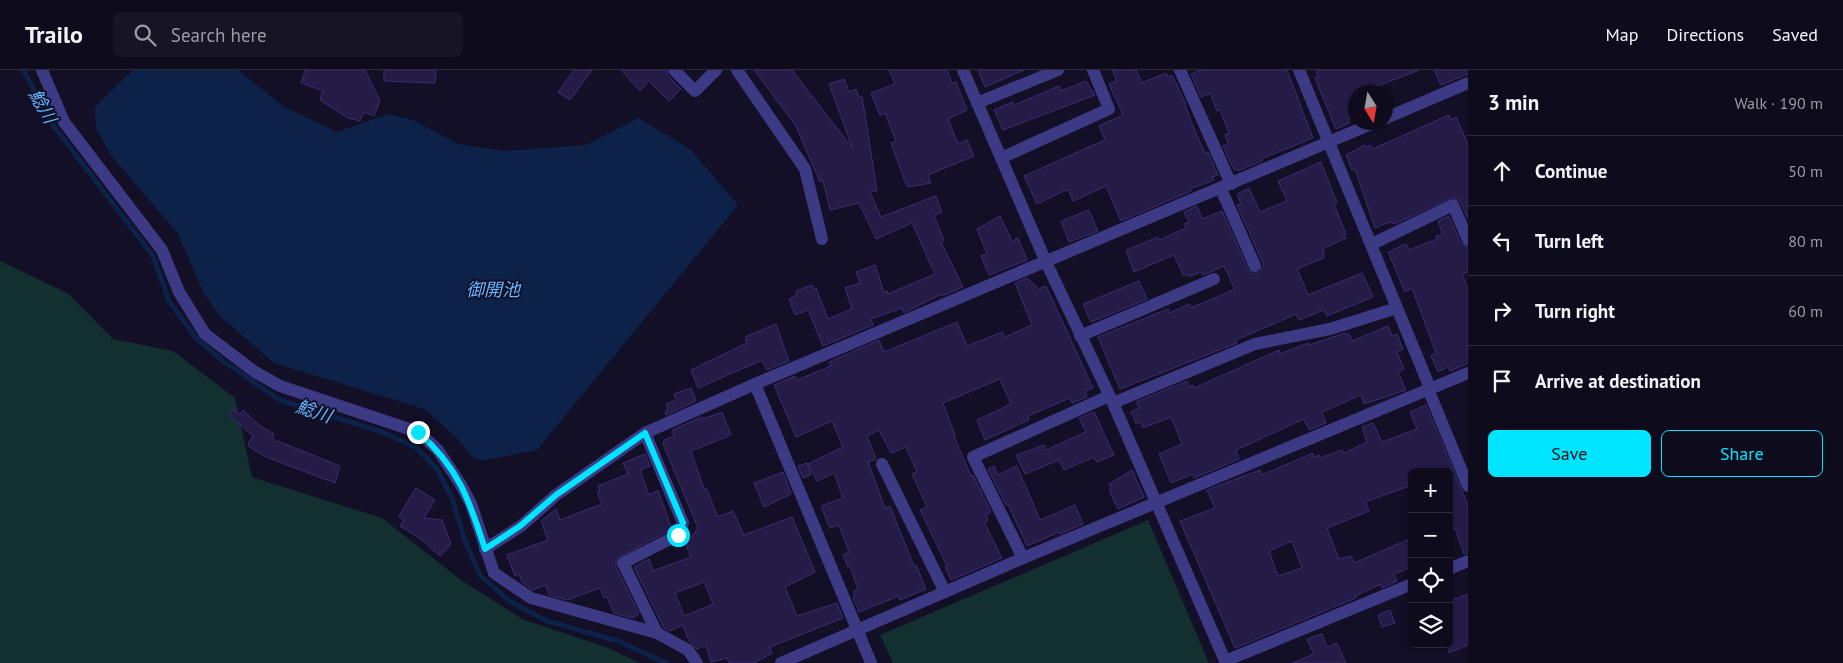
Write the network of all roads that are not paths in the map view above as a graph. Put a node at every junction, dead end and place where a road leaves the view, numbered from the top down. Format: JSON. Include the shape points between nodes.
{"nodes":[{"id":1,"x":42,"y":70,"type":"edge"},
{"id":2,"x":674,"y":70,"type":"edge"},
{"id":3,"x":716,"y":70,"type":"edge"},
{"id":4,"x":737,"y":70,"type":"edge"},
{"id":5,"x":963,"y":70,"type":"edge"},
{"id":6,"x":1058,"y":70,"type":"edge"},
{"id":7,"x":1093,"y":70,"type":"edge"},
{"id":8,"x":1180,"y":70,"type":"edge"},
{"id":9,"x":1299,"y":70,"type":"edge"},
{"id":10,"x":1468,"y":83,"type":"edge"},
{"id":11,"x":977,"y":103,"type":"junction"},
{"id":12,"x":1393,"y":115,"type":"edge"},
{"id":13,"x":1358,"y":130,"type":"edge"},
{"id":14,"x":1329,"y":143,"type":"junction"},
{"id":15,"x":1001,"y":158,"type":"junction"},
{"id":16,"x":1226,"y":186,"type":"junction"},
{"id":17,"x":822,"y":239,"type":"dead end"},
{"id":18,"x":1468,"y":240,"type":"edge"},
{"id":19,"x":1372,"y":244,"type":"junction"},
{"id":20,"x":1046,"y":262,"type":"junction"},
{"id":21,"x":1256,"y":266,"type":"dead end"},
{"id":22,"x":1214,"y":279,"type":"dead end"},
{"id":23,"x":1397,"y":308,"type":"junction"},
{"id":24,"x":1080,"y":336,"type":"junction"},
{"id":25,"x":1468,"y":373,"type":"edge"},
{"id":26,"x":755,"y":384,"type":"junction"},
{"id":27,"x":1429,"y":389,"type":"junction"},
{"id":28,"x":1111,"y":399,"type":"junction"},
{"id":29,"x":645,"y":433,"type":"junction"},
{"id":30,"x":882,"y":464,"type":"dead end"},
{"id":31,"x":1468,"y":486,"type":"edge"},
{"id":32,"x":1157,"y":504,"type":"junction"},
{"id":33,"x":485,"y":549,"type":"junction"},
{"id":34,"x":1023,"y":558,"type":"junction"},
{"id":35,"x":1468,"y":561,"type":"edge"},
{"id":36,"x":1453,"y":567,"type":"edge"},
{"id":37,"x":1408,"y":586,"type":"edge"},
{"id":38,"x":945,"y":592,"type":"junction"},
{"id":39,"x":857,"y":629,"type":"junction"},
{"id":40,"x":657,"y":633,"type":"junction"},
{"id":41,"x":1225,"y":662,"type":"edge"},
{"id":42,"x":697,"y":663,"type":"edge"},
{"id":43,"x":781,"y":663,"type":"edge"},
{"id":44,"x":871,"y":663,"type":"edge"}],
"edges":[{"from":1,"to":33,"type":"street","via":[[64,122],[162,250],[179,292],[205,334],[255,372],[280,386],[418,432],[438,450],[451,468],[471,504]]},
{"from":2,"to":3,"type":"street","via":[[695,91]]},
{"from":4,"to":17,"type":"street","via":[[805,169]]},
{"from":5,"to":11,"type":"street"},
{"from":6,"to":11,"type":"street"},
{"from":7,"to":15,"type":"street","via":[[1109,108]]},
{"from":8,"to":16,"type":"street"},
{"from":9,"to":14,"type":"street"},
{"from":10,"to":12,"type":"street"},
{"from":11,"to":15,"type":"street"},
{"from":13,"to":14,"type":"street"},
{"from":14,"to":16,"type":"street"},
{"from":14,"to":19,"type":"street"},
{"from":15,"to":20,"type":"street"},
{"from":16,"to":20,"type":"street"},
{"from":16,"to":21,"type":"street"},
{"from":18,"to":19,"type":"street","via":[[1453,205]]},
{"from":19,"to":23,"type":"street"},
{"from":20,"to":24,"type":"street"},
{"from":20,"to":26,"type":"street"},
{"from":22,"to":24,"type":"street"},
{"from":23,"to":27,"type":"street"},
{"from":23,"to":28,"type":"street","via":[[1330,329],[1255,344]]},
{"from":24,"to":28,"type":"street"},
{"from":25,"to":27,"type":"street"},
{"from":26,"to":29,"type":"street"},
{"from":26,"to":39,"type":"street"},
{"from":27,"to":31,"type":"street"},
{"from":27,"to":32,"type":"street"},
{"from":28,"to":32,"type":"street"},
{"from":28,"to":34,"type":"street","via":[[973,457]]},
{"from":29,"to":33,"type":"street"},
{"from":29,"to":40,"type":"street","via":[[683,523],[678,535],[622,563]]},
{"from":30,"to":38,"type":"street"},
{"from":32,"to":34,"type":"street"},
{"from":32,"to":41,"type":"street"},
{"from":33,"to":40,"type":"street","via":[[494,573],[531,598]]},
{"from":34,"to":38,"type":"street"},
{"from":35,"to":36,"type":"street"},
{"from":37,"to":41,"type":"street"},
{"from":38,"to":39,"type":"street"},
{"from":39,"to":43,"type":"street"},
{"from":39,"to":44,"type":"street"},
{"from":40,"to":42,"type":"street","via":[[688,650]]}]}
